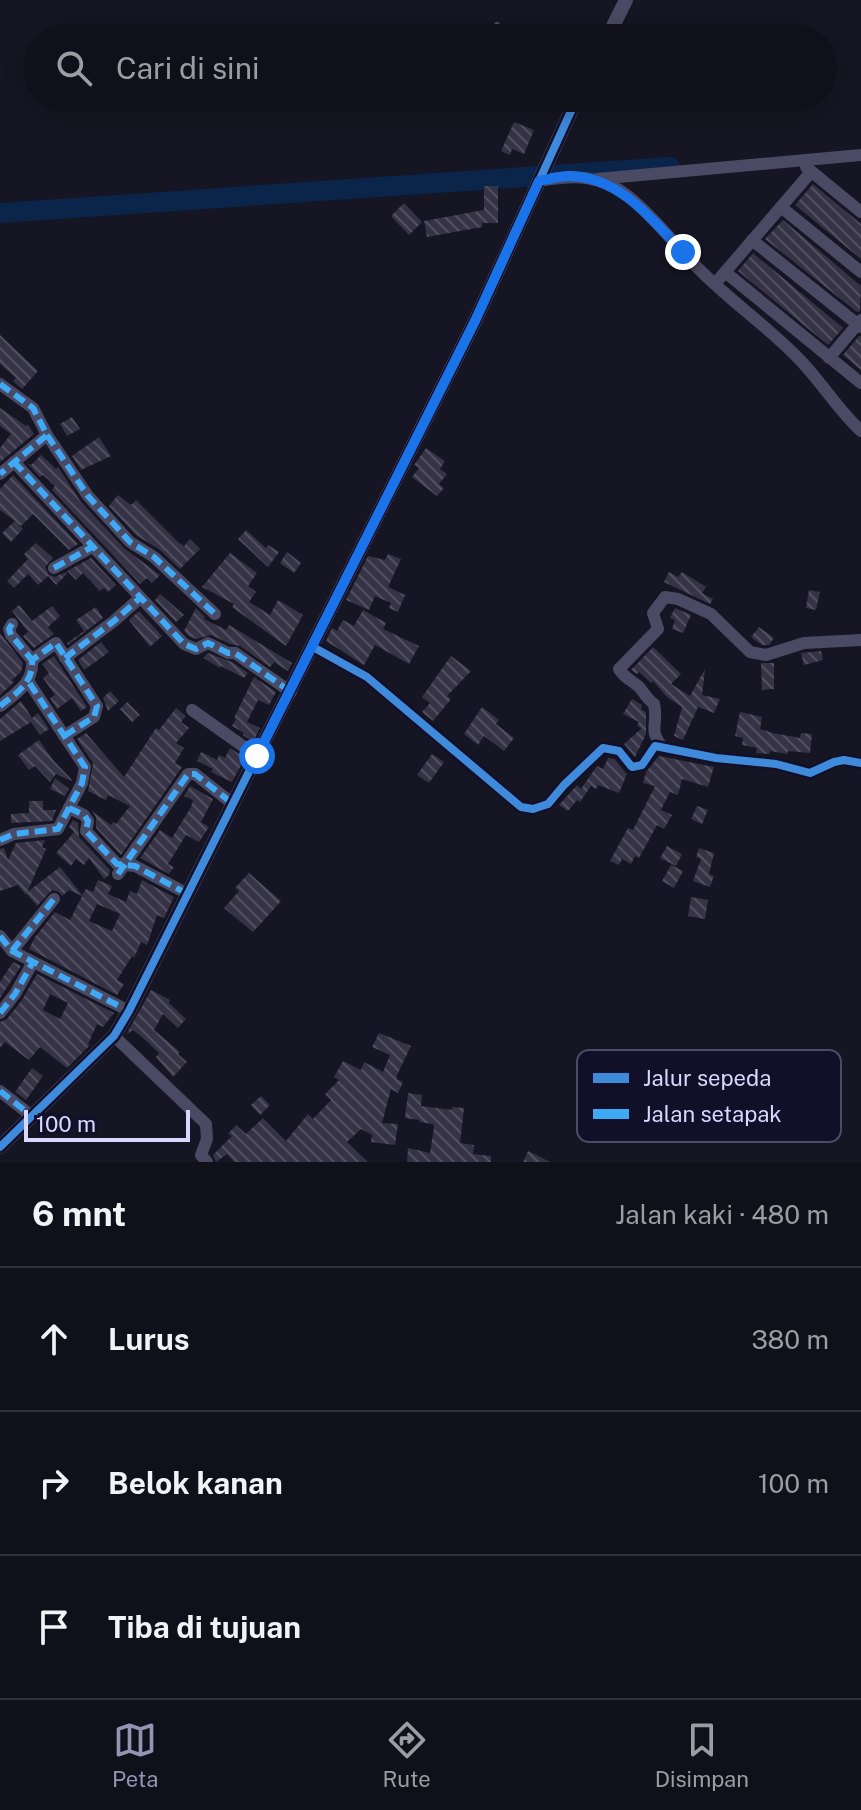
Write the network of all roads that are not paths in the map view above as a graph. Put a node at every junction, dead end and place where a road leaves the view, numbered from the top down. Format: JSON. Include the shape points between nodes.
{"nodes":[{"id":1,"x":626,"y":0,"type":"edge"},
{"id":2,"x":614,"y":24,"type":"edge"},
{"id":3,"x":570,"y":112,"type":"edge"},
{"id":4,"x":861,"y":155,"type":"edge"},
{"id":5,"x":797,"y":160,"type":"junction"},
{"id":6,"x":811,"y":172,"type":"junction"},
{"id":7,"x":594,"y":179,"type":"junction"},
{"id":8,"x":539,"y":180,"type":"junction"},
{"id":9,"x":781,"y":207,"type":"junction"},
{"id":10,"x":859,"y":207,"type":"edge"},
{"id":11,"x":752,"y":240,"type":"junction"},
{"id":12,"x":725,"y":272,"type":"junction"},
{"id":13,"x":861,"y":272,"type":"edge"},
{"id":14,"x":715,"y":284,"type":"junction"},
{"id":15,"x":860,"y":324,"type":"edge"},
{"id":16,"x":829,"y":358,"type":"junction"},
{"id":17,"x":861,"y":383,"type":"edge"},
{"id":18,"x":0,"y":384,"type":"edge"},
{"id":19,"x":861,"y":431,"type":"edge"},
{"id":20,"x":47,"y":435,"type":"junction"},
{"id":21,"x":14,"y":462,"type":"junction"},
{"id":22,"x":0,"y":474,"type":"edge"},
{"id":23,"x":92,"y":547,"type":"junction"},
{"id":24,"x":54,"y":568,"type":"dead end"},
{"id":25,"x":140,"y":598,"type":"junction"},
{"id":26,"x":215,"y":614,"type":"dead end"},
{"id":27,"x":12,"y":624,"type":"dead end"},
{"id":28,"x":861,"y":640,"type":"edge"},
{"id":29,"x":313,"y":647,"type":"junction"},
{"id":30,"x":65,"y":658,"type":"junction"},
{"id":31,"x":32,"y":660,"type":"junction"},
{"id":32,"x":28,"y":681,"type":"junction"},
{"id":33,"x":291,"y":692,"type":"junction"},
{"id":34,"x":0,"y":706,"type":"edge"},
{"id":35,"x":192,"y":710,"type":"dead end"},
{"id":36,"x":64,"y":736,"type":"junction"},
{"id":37,"x":663,"y":748,"type":"junction"},
{"id":38,"x":257,"y":756,"type":"junction"},
{"id":39,"x":861,"y":763,"type":"edge"},
{"id":40,"x":233,"y":804,"type":"junction"},
{"id":41,"x":69,"y":808,"type":"junction"},
{"id":42,"x":0,"y":840,"type":"edge"},
{"id":43,"x":121,"y":870,"type":"junction"},
{"id":44,"x":188,"y":894,"type":"junction"},
{"id":45,"x":54,"y":899,"type":"dead end"},
{"id":46,"x":0,"y":936,"type":"edge"},
{"id":47,"x":12,"y":951,"type":"junction"},
{"id":48,"x":33,"y":962,"type":"junction"},
{"id":49,"x":129,"y":1011,"type":"junction"},
{"id":50,"x":0,"y":1013,"type":"edge"},
{"id":51,"x":114,"y":1036,"type":"junction"},
{"id":52,"x":0,"y":1091,"type":"edge"},
{"id":53,"x":33,"y":1117,"type":"junction"},
{"id":54,"x":0,"y":1147,"type":"edge"},
{"id":55,"x":207,"y":1162,"type":"edge"}],
"edges":[{"from":1,"to":2,"type":"street"},
{"from":3,"to":8,"type":"street"},
{"from":4,"to":5,"type":"street"},
{"from":5,"to":6,"type":"street"},
{"from":5,"to":7,"type":"street"},
{"from":6,"to":9,"type":"street"},
{"from":6,"to":10,"type":"street"},
{"from":7,"to":8,"type":"street"},
{"from":7,"to":14,"type":"street","via":[[618,188]]},
{"from":8,"to":29,"type":"street"},
{"from":9,"to":11,"type":"street"},
{"from":9,"to":13,"type":"street"},
{"from":11,"to":12,"type":"street"},
{"from":11,"to":15,"type":"street"},
{"from":12,"to":14,"type":"street"},
{"from":12,"to":16,"type":"street"},
{"from":14,"to":19,"type":"street","via":[[795,354]]},
{"from":15,"to":16,"type":"street"},
{"from":16,"to":17,"type":"street"},
{"from":18,"to":20,"type":"street","via":[[33,408]]},
{"from":20,"to":21,"type":"street"},
{"from":20,"to":26,"type":"street","via":[[88,496],[130,542],[154,557]]},
{"from":21,"to":22,"type":"street"},
{"from":21,"to":23,"type":"street"},
{"from":23,"to":24,"type":"street"},
{"from":23,"to":25,"type":"street"},
{"from":25,"to":30,"type":"street"},
{"from":25,"to":33,"type":"street","via":[[184,644],[196,649],[208,643],[242,656]]},
{"from":27,"to":31,"type":"street","via":[[11,635]]},
{"from":28,"to":37,"type":"street","via":[[804,643],[766,655],[750,652],[711,614],[665,597],[653,613],[658,629],[619,669],[654,704],[654,736]]},
{"from":29,"to":33,"type":"street"},
{"from":29,"to":37,"type":"street","via":[[367,677],[521,807],[548,804],[603,748],[619,751],[638,768],[650,749]]},
{"from":30,"to":31,"type":"street","via":[[56,643]]},
{"from":30,"to":36,"type":"street","via":[[97,706],[94,717]]},
{"from":31,"to":32,"type":"street"},
{"from":32,"to":34,"type":"street"},
{"from":32,"to":36,"type":"street"},
{"from":33,"to":38,"type":"street"},
{"from":35,"to":38,"type":"street"},
{"from":36,"to":41,"type":"street","via":[[85,767]]},
{"from":37,"to":39,"type":"street","via":[[810,773],[844,760]]},
{"from":38,"to":40,"type":"street"},
{"from":40,"to":43,"type":"street","via":[[191,772]]},
{"from":40,"to":44,"type":"street"},
{"from":41,"to":42,"type":"street","via":[[55,831]]},
{"from":41,"to":43,"type":"street","via":[[84,815],[86,831]]},
{"from":43,"to":44,"type":"street","via":[[135,866]]},
{"from":44,"to":49,"type":"street"},
{"from":45,"to":47,"type":"street"},
{"from":46,"to":47,"type":"street"},
{"from":47,"to":48,"type":"street"},
{"from":48,"to":49,"type":"street"},
{"from":48,"to":50,"type":"street"},
{"from":49,"to":51,"type":"street"},
{"from":51,"to":53,"type":"street"},
{"from":51,"to":55,"type":"street","via":[[206,1124],[201,1155]]},
{"from":52,"to":53,"type":"street"},
{"from":53,"to":54,"type":"street"}]}
